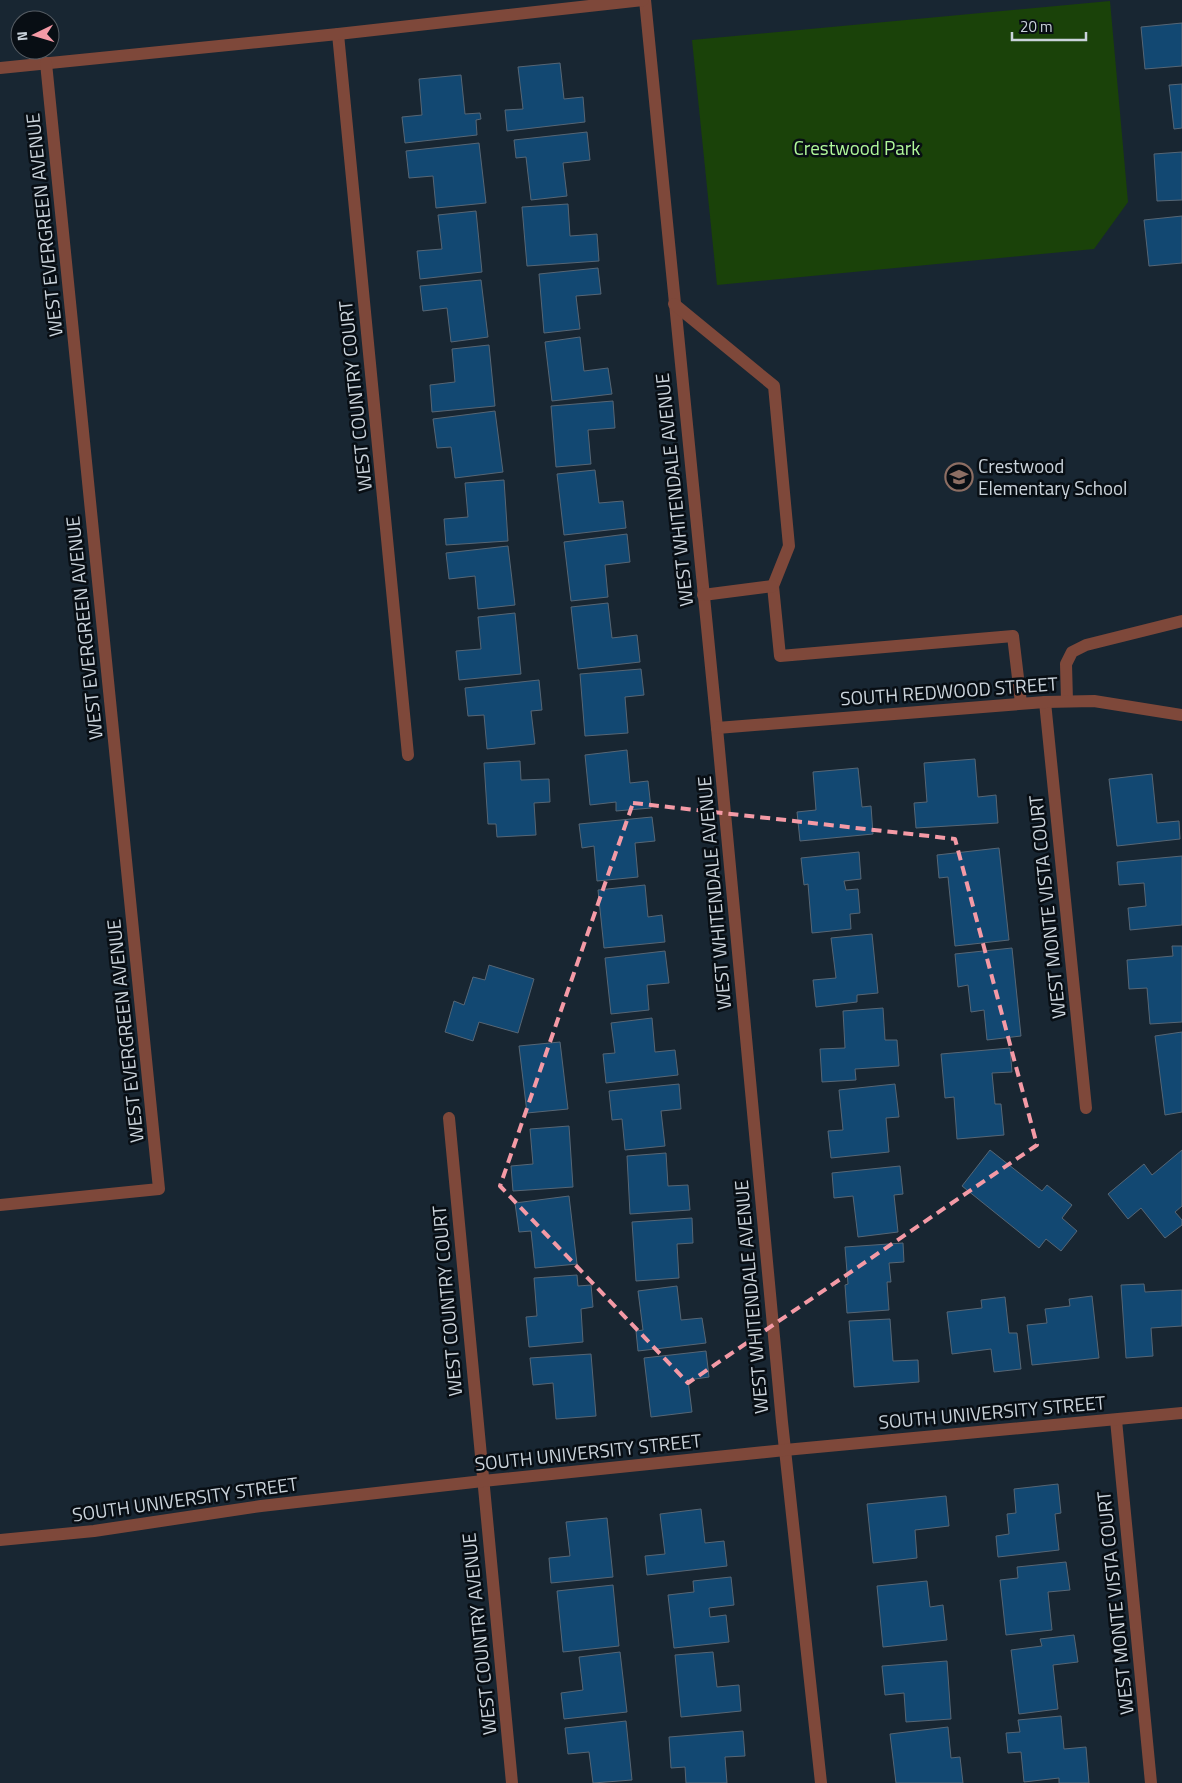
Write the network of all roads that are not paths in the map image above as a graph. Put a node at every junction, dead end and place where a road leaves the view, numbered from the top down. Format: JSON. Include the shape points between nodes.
{"nodes":[{"id":1,"x":644,"y":0,"type":"edge"},
{"id":2,"x":338,"y":34,"type":"junction"},
{"id":3,"x":46,"y":63,"type":"junction"},
{"id":4,"x":0,"y":68,"type":"edge"},
{"id":5,"x":674,"y":304,"type":"junction"},
{"id":6,"x":773,"y":586,"type":"junction"},
{"id":7,"x":703,"y":595,"type":"junction"},
{"id":8,"x":1182,"y":621,"type":"edge"},
{"id":9,"x":1066,"y":701,"type":"junction"},
{"id":10,"x":1045,"y":702,"type":"junction"},
{"id":11,"x":1021,"y":703,"type":"junction"},
{"id":12,"x":1182,"y":715,"type":"edge"},
{"id":13,"x":717,"y":728,"type":"junction"},
{"id":14,"x":408,"y":755,"type":"dead end"},
{"id":15,"x":1086,"y":1108,"type":"dead end"},
{"id":16,"x":449,"y":1118,"type":"dead end"},
{"id":17,"x":0,"y":1204,"type":"edge"},
{"id":18,"x":1182,"y":1413,"type":"edge"},
{"id":19,"x":1116,"y":1420,"type":"junction"},
{"id":20,"x":785,"y":1450,"type":"junction"},
{"id":21,"x":483,"y":1481,"type":"junction"},
{"id":22,"x":0,"y":1540,"type":"edge"},
{"id":23,"x":512,"y":1783,"type":"edge"},
{"id":24,"x":822,"y":1783,"type":"edge"},
{"id":25,"x":1151,"y":1783,"type":"edge"}],
"edges":[{"from":1,"to":2,"type":"street"},
{"from":1,"to":5,"type":"street","name":"WEST WHITENDALE AVENUE"},
{"from":2,"to":3,"type":"street"},
{"from":2,"to":14,"type":"street","name":"WEST COUNTRY COURT"},
{"from":3,"to":4,"type":"street"},
{"from":3,"to":17,"type":"street","name":"WEST EVERGREEN AVENUE","via":[[160,1189]]},
{"from":5,"to":6,"type":"street","via":[[774,386],[789,546]]},
{"from":5,"to":7,"type":"street","name":"WEST WHITENDALE AVENUE"},
{"from":6,"to":7,"type":"street"},
{"from":6,"to":11,"type":"street","via":[[780,656],[1013,636]]},
{"from":7,"to":13,"type":"street","name":"WEST WHITENDALE AVENUE"},
{"from":8,"to":9,"type":"street","via":[[1086,645],[1072,652],[1066,664]]},
{"from":9,"to":10,"type":"street","name":"SOUTH REDWOOD STREET"},
{"from":9,"to":12,"type":"street","name":"SOUTH REDWOOD STREET","via":[[1094,701]]},
{"from":10,"to":11,"type":"street","name":"SOUTH REDWOOD STREET"},
{"from":10,"to":15,"type":"street","name":"WEST MONTE VISTA COURT"},
{"from":11,"to":13,"type":"street","name":"SOUTH REDWOOD STREET"},
{"from":13,"to":20,"type":"street","name":"WEST WHITENDALE AVENUE"},
{"from":16,"to":21,"type":"street","name":"WEST COUNTRY COURT"},
{"from":18,"to":19,"type":"street","name":"SOUTH UNIVERSITY STREET"},
{"from":19,"to":20,"type":"street","name":"SOUTH UNIVERSITY STREET"},
{"from":19,"to":25,"type":"street","name":"WEST MONTE VISTA COURT"},
{"from":20,"to":21,"type":"street","name":"SOUTH UNIVERSITY STREET"},
{"from":20,"to":24,"type":"street","name":"WEST WHITENDALE AVENUE"},
{"from":21,"to":22,"type":"street","name":"SOUTH UNIVERSITY STREET"},
{"from":21,"to":23,"type":"street","name":"WEST COUNTRY AVENUE"}]}
